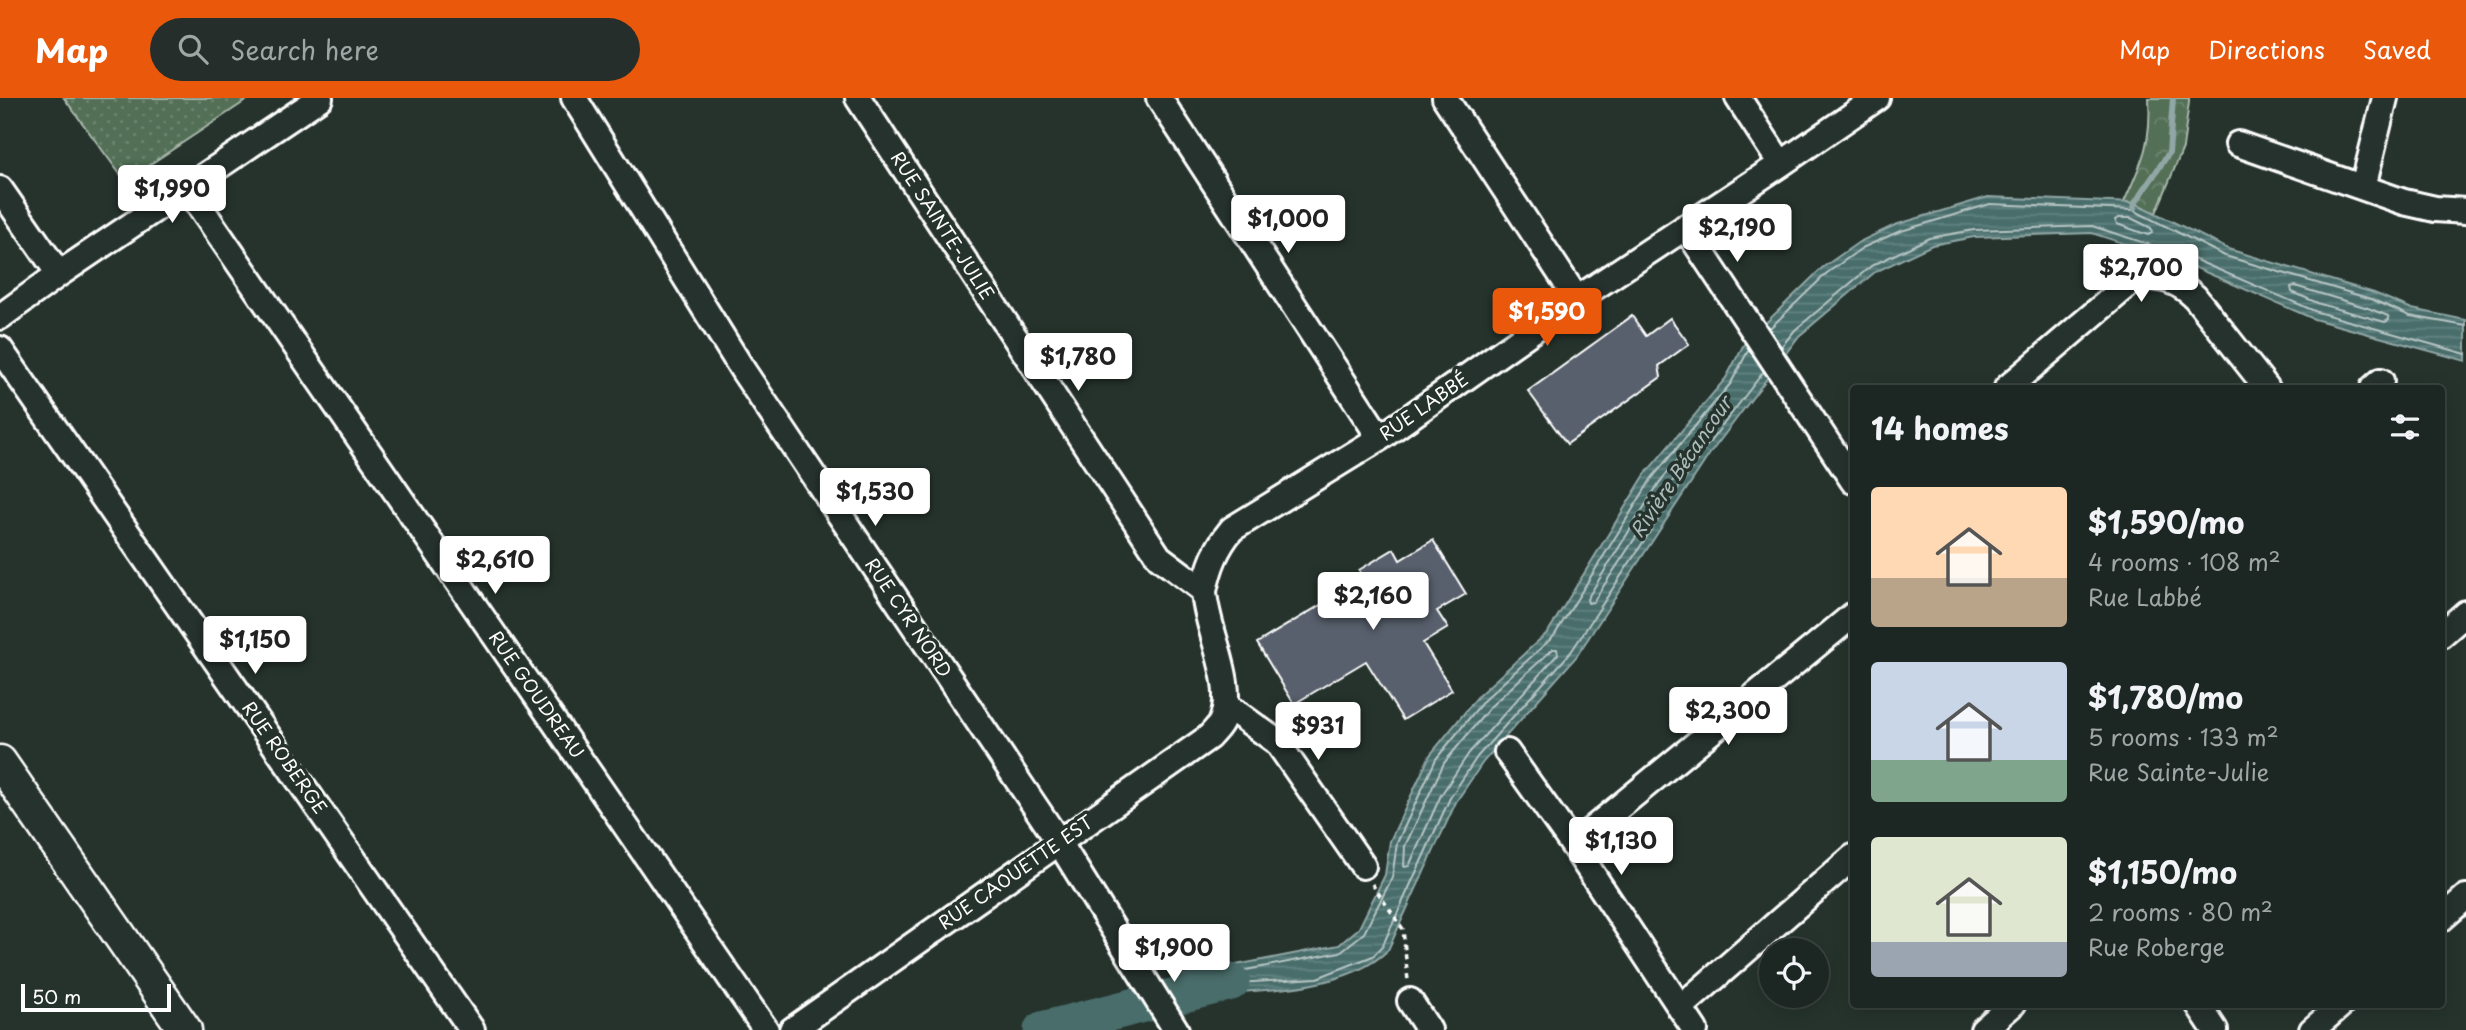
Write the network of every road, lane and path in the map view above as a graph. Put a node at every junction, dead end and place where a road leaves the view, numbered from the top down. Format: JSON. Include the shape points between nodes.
{"nodes":[{"id":1,"x":320,"y":98,"type":"edge"},
{"id":2,"x":575,"y":98,"type":"edge"},
{"id":3,"x":858,"y":98,"type":"edge"},
{"id":4,"x":1159,"y":98,"type":"edge"},
{"id":5,"x":1445,"y":98,"type":"edge"},
{"id":6,"x":1738,"y":98,"type":"edge"},
{"id":7,"x":1877,"y":98,"type":"edge"},
{"id":8,"x":2385,"y":98,"type":"edge"},
{"id":9,"x":2238,"y":144,"type":"dead end"},
{"id":10,"x":1782,"y":164,"type":"junction"},
{"id":11,"x":2362,"y":187,"type":"junction"},
{"id":12,"x":187,"y":188,"type":"junction"},
{"id":13,"x":0,"y":190,"type":"edge"},
{"id":14,"x":2466,"y":211,"type":"edge"},
{"id":15,"x":1685,"y":227,"type":"junction"},
{"id":16,"x":59,"y":274,"type":"junction"},
{"id":17,"x":1577,"y":299,"type":"junction"},
{"id":18,"x":0,"y":317,"type":"edge"},
{"id":19,"x":0,"y":349,"type":"edge"},
{"id":20,"x":2011,"y":385,"type":"edge"},
{"id":21,"x":2265,"y":385,"type":"edge"},
{"id":22,"x":1380,"y":438,"type":"junction"},
{"id":23,"x":1850,"y":476,"type":"edge"},
{"id":24,"x":1204,"y":591,"type":"junction"},
{"id":25,"x":2466,"y":613,"type":"edge"},
{"id":26,"x":1850,"y":617,"type":"edge"},
{"id":27,"x":2445,"y":631,"type":"edge"},
{"id":28,"x":1226,"y":705,"type":"junction"},
{"id":29,"x":1507,"y":752,"type":"dead end"},
{"id":30,"x":0,"y":762,"type":"edge"},
{"id":31,"x":1059,"y":842,"type":"junction"},
{"id":32,"x":1573,"y":845,"type":"junction"},
{"id":33,"x":1850,"y":860,"type":"edge"},
{"id":34,"x":1365,"y":872,"type":"joint"},
{"id":35,"x":2466,"y":897,"type":"edge"},
{"id":36,"x":2445,"y":915,"type":"edge"},
{"id":37,"x":1410,"y":1001,"type":"joint"},
{"id":38,"x":2008,"y":1008,"type":"edge"},
{"id":39,"x":2201,"y":1008,"type":"edge"},
{"id":40,"x":2337,"y":1008,"type":"edge"},
{"id":41,"x":1680,"y":1009,"type":"junction"},
{"id":42,"x":1172,"y":1022,"type":"edge"},
{"id":43,"x":185,"y":1030,"type":"edge"},
{"id":44,"x":472,"y":1030,"type":"edge"},
{"id":45,"x":766,"y":1030,"type":"edge"},
{"id":46,"x":792,"y":1030,"type":"edge"},
{"id":47,"x":1429,"y":1030,"type":"edge"},
{"id":48,"x":1695,"y":1030,"type":"edge"},
{"id":49,"x":1983,"y":1030,"type":"edge"},
{"id":50,"x":2215,"y":1030,"type":"edge"},
{"id":51,"x":2312,"y":1030,"type":"edge"}],
"edges":[{"from":1,"to":12,"type":"street"},
{"from":2,"to":31,"type":"street","name":"RUE CYR NORD","via":[[744,372]]},
{"from":3,"to":24,"type":"street","name":"RUE SAINTE-JULIE","via":[[1159,557]]},
{"from":4,"to":22,"type":"street"},
{"from":5,"to":17,"type":"street"},
{"from":6,"to":10,"type":"street"},
{"from":7,"to":10,"type":"street","name":"RUE LABBÉ"},
{"from":8,"to":11,"type":"street"},
{"from":9,"to":11,"type":"street"},
{"from":10,"to":15,"type":"street","name":"RUE LABBÉ"},
{"from":11,"to":14,"type":"street","via":[[2404,202]]},
{"from":12,"to":16,"type":"street"},
{"from":12,"to":45,"type":"street","name":"RUE GOUDREAU"},
{"from":13,"to":16,"type":"street"},
{"from":15,"to":17,"type":"street","name":"RUE LABBÉ"},
{"from":15,"to":23,"type":"street"},
{"from":16,"to":18,"type":"street"},
{"from":17,"to":22,"type":"street","name":"RUE LABBÉ"},
{"from":19,"to":44,"type":"street","name":"RUE ROBERGE"},
{"from":20,"to":21,"type":"street","via":[[2137,277],[2169,279],[2184,287]]},
{"from":22,"to":24,"type":"street","name":"RUE LABBÉ","via":[[1232,529],[1208,569]]},
{"from":24,"to":28,"type":"street","via":[[1226,684]]},
{"from":25,"to":27,"type":"street"},
{"from":26,"to":32,"type":"street"},
{"from":28,"to":31,"type":"street","name":"RUE CAOUETTE EST","via":[[1222,721],[1209,737]]},
{"from":28,"to":34,"type":"street","via":[[1276,742]]},
{"from":29,"to":32,"type":"street"},
{"from":30,"to":43,"type":"main road"},
{"from":31,"to":42,"type":"street","name":"RUE CYR NORD"},
{"from":31,"to":46,"type":"street","name":"RUE CAOUETTE EST"},
{"from":32,"to":41,"type":"street"},
{"from":33,"to":41,"type":"street"},
{"from":34,"to":37,"type":"path","via":[[1404,929]]},
{"from":35,"to":36,"type":"street"},
{"from":37,"to":47,"type":"street"},
{"from":38,"to":49,"type":"street"},
{"from":39,"to":50,"type":"street"},
{"from":40,"to":51,"type":"street"},
{"from":41,"to":48,"type":"street"}]}
